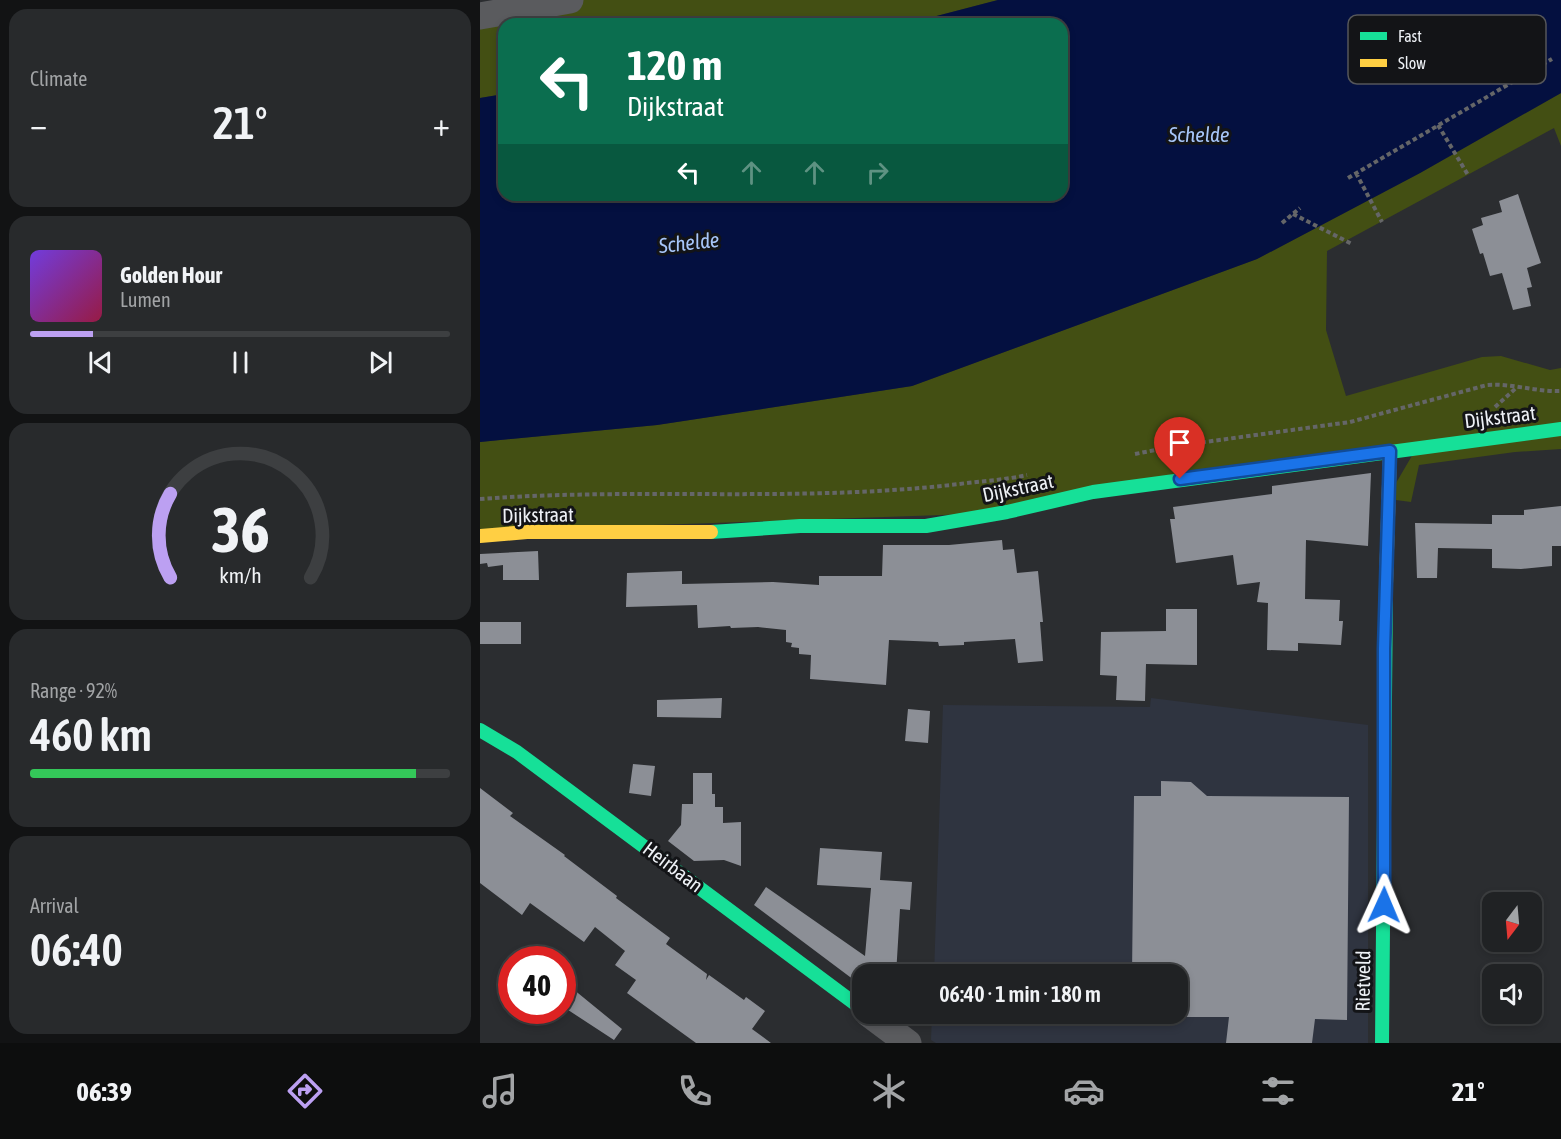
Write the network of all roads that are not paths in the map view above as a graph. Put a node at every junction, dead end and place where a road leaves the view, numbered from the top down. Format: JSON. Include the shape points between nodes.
{"nodes":[{"id":1,"x":570,"y":0,"type":"edge"},
{"id":2,"x":480,"y":16,"type":"edge"},
{"id":3,"x":1561,"y":429,"type":"edge"},
{"id":4,"x":1390,"y":451,"type":"junction"},
{"id":5,"x":480,"y":536,"type":"edge"},
{"id":6,"x":480,"y":730,"type":"edge"},
{"id":7,"x":852,"y":1002,"type":"edge"},
{"id":8,"x":882,"y":1024,"type":"edge"},
{"id":9,"x":908,"y":1043,"type":"edge"},
{"id":10,"x":1382,"y":1043,"type":"edge"}],
"edges":[{"from":1,"to":2,"type":"street"},
{"from":3,"to":4,"type":"street","name":"Dijkstraat"},
{"from":4,"to":5,"type":"street","name":"Dijkstraat","via":[[1093,492],[926,526]]},
{"from":4,"to":10,"type":"street","name":"Rietveld","via":[[1384,649]]},
{"from":6,"to":7,"type":"street","name":"Heirbaan","via":[[517,752]]},
{"from":8,"to":9,"type":"street"}]}
